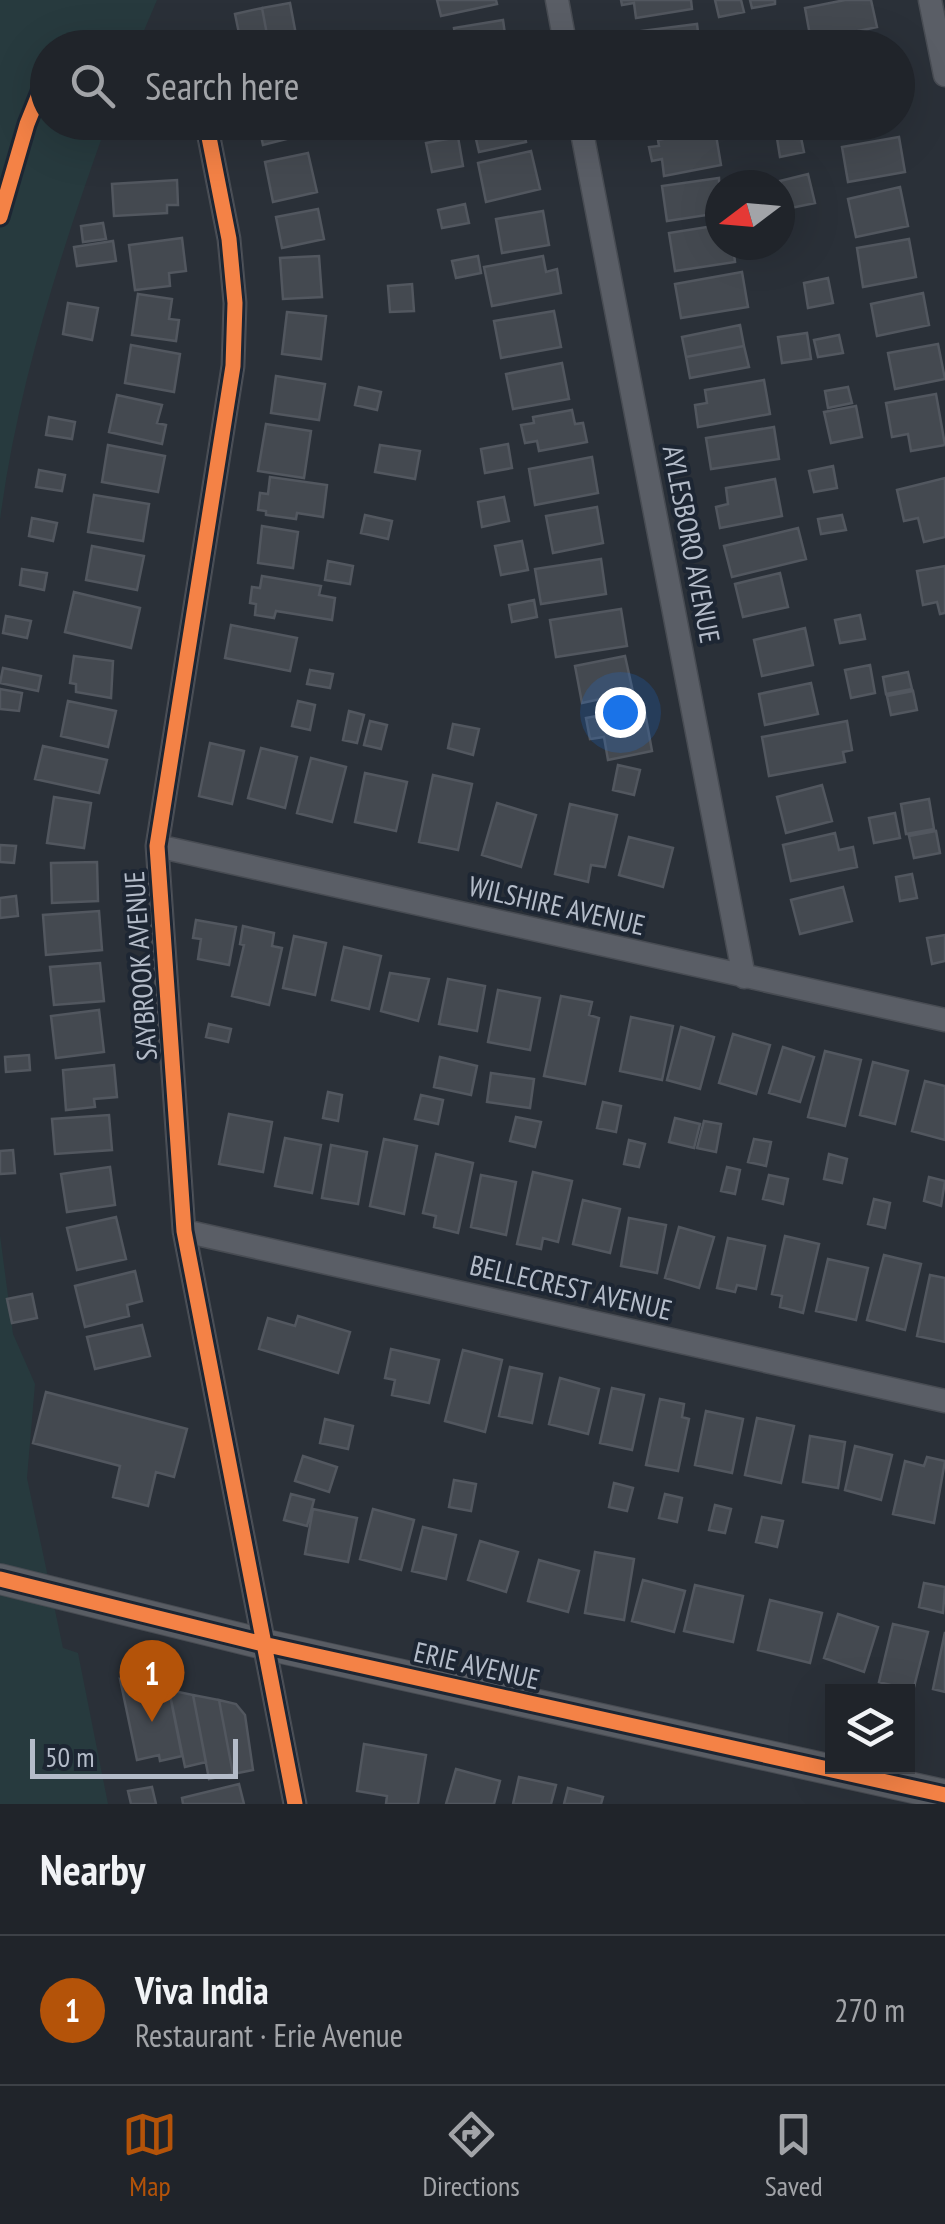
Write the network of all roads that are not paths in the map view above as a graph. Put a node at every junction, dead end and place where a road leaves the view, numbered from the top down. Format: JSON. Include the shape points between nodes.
{"nodes":[{"id":1,"x":557,"y":0,"type":"edge"},
{"id":2,"x":930,"y":0,"type":"edge"},
{"id":3,"x":563,"y":30,"type":"edge"},
{"id":4,"x":945,"y":76,"type":"edge"},
{"id":5,"x":210,"y":140,"type":"edge"},
{"id":6,"x":583,"y":140,"type":"edge"},
{"id":7,"x":157,"y":846,"type":"junction"},
{"id":8,"x":744,"y":978,"type":"junction"},
{"id":9,"x":945,"y":1020,"type":"edge"},
{"id":10,"x":184,"y":1232,"type":"junction"},
{"id":11,"x":945,"y":1401,"type":"edge"},
{"id":12,"x":0,"y":1579,"type":"edge"},
{"id":13,"x":263,"y":1644,"type":"junction"},
{"id":14,"x":945,"y":1795,"type":"edge"},
{"id":15,"x":295,"y":1804,"type":"edge"}],
"edges":[{"from":1,"to":3,"type":"street"},
{"from":2,"to":4,"type":"street"},
{"from":5,"to":7,"type":"street","name":"SAYBROOK AVENUE","via":[[230,239],[233,366]]},
{"from":6,"to":8,"type":"street","name":"AYLESBORO AVENUE"},
{"from":7,"to":8,"type":"street","name":"WILSHIRE AVENUE"},
{"from":7,"to":10,"type":"street","name":"SAYBROOK AVENUE"},
{"from":8,"to":9,"type":"street","name":"WILSHIRE AVENUE"},
{"from":10,"to":11,"type":"street","name":"BELLECREST AVENUE"},
{"from":10,"to":13,"type":"street","name":"SAYBROOK AVENUE"},
{"from":12,"to":13,"type":"street","name":"ERIE AVENUE"},
{"from":13,"to":14,"type":"street","name":"ERIE AVENUE"},
{"from":13,"to":15,"type":"street","name":"SAYBROOK AVENUE"}]}
